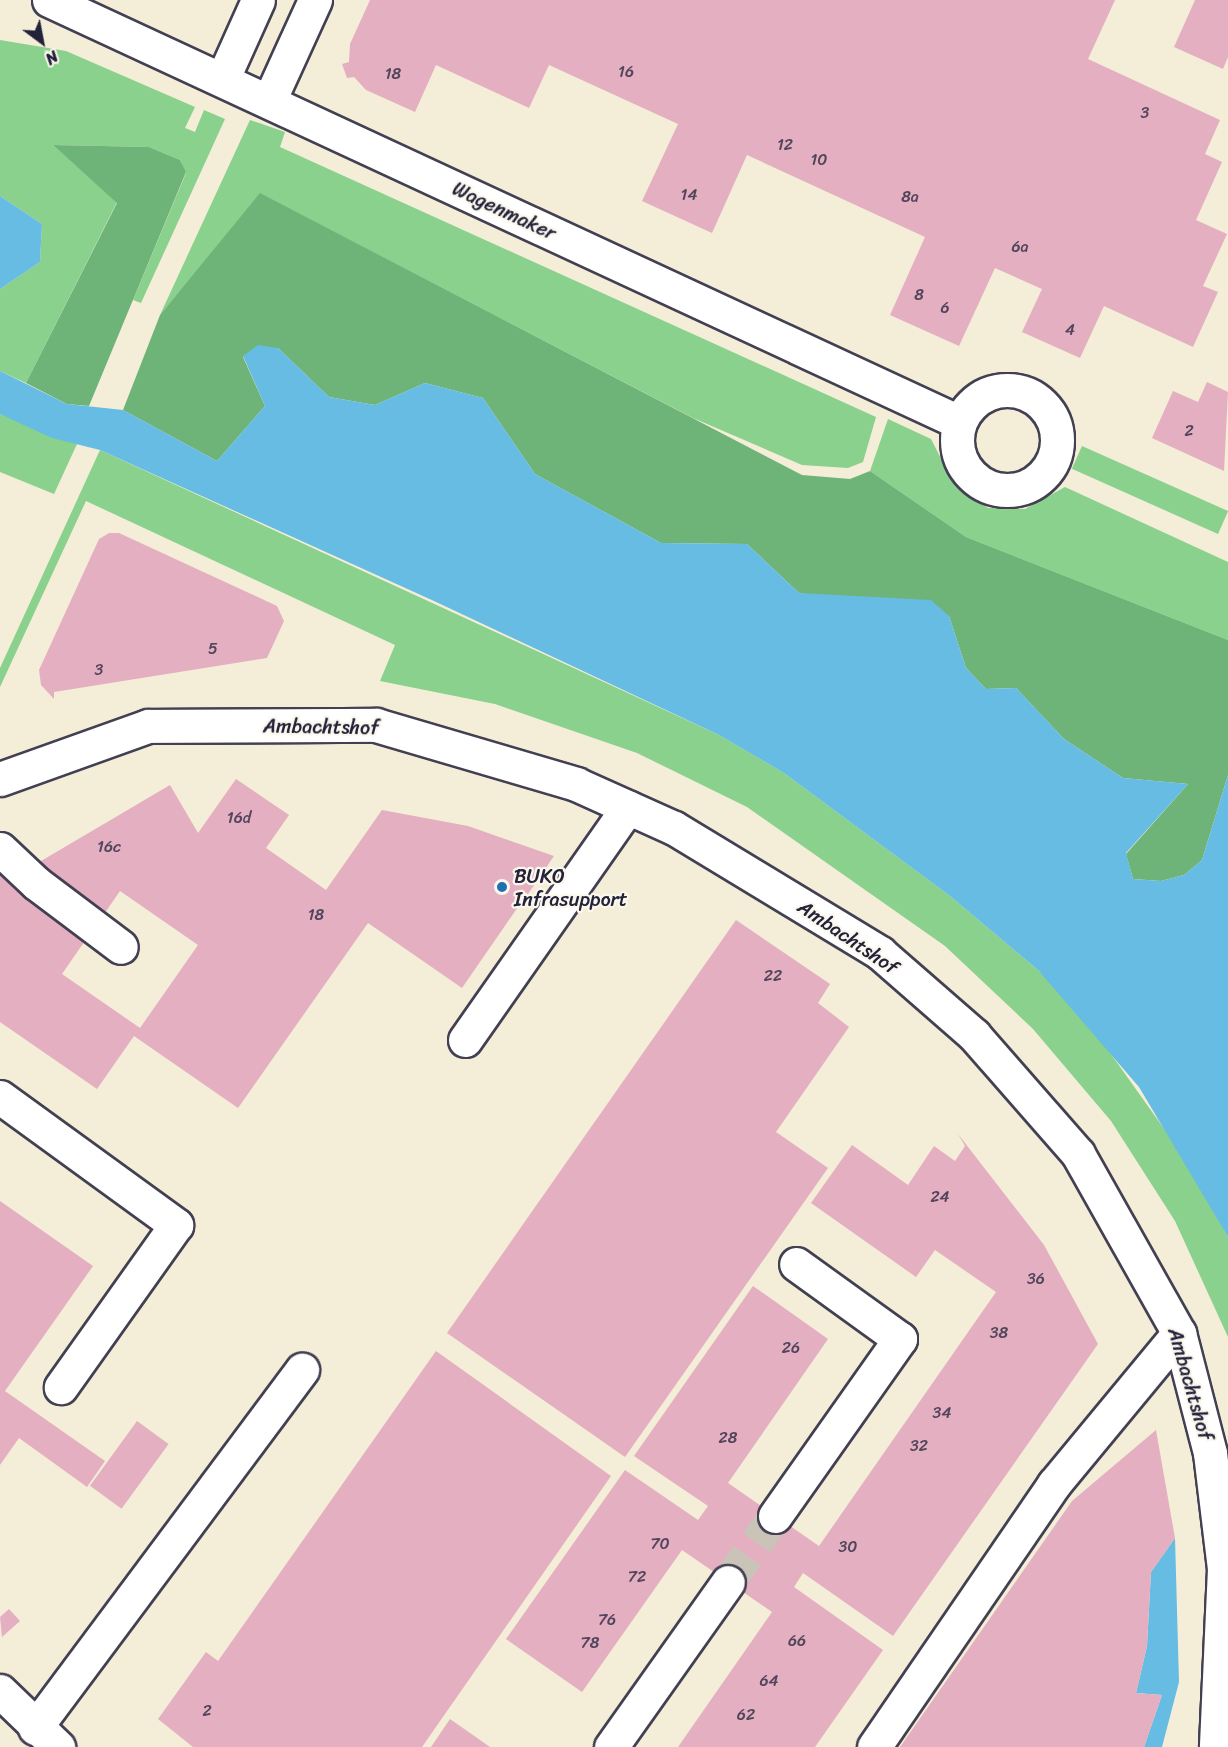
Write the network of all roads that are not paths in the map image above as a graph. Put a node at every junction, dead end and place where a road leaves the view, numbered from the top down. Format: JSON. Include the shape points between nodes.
{"nodes":[{"id":1,"x":49,"y":0,"type":"edge"},
{"id":2,"x":258,"y":0,"type":"edge"},
{"id":3,"x":315,"y":0,"type":"edge"},
{"id":4,"x":223,"y":78,"type":"junction"},
{"id":5,"x":269,"y":101,"type":"junction"},
{"id":6,"x":959,"y":422,"type":"dead end"},
{"id":7,"x":0,"y":779,"type":"edge"},
{"id":8,"x":628,"y":807,"type":"junction"},
{"id":9,"x":0,"y":849,"type":"edge"},
{"id":10,"x":121,"y":947,"type":"dead end"},
{"id":11,"x":465,"y":1040,"type":"dead end"},
{"id":12,"x":0,"y":1097,"type":"edge"},
{"id":13,"x":796,"y":1264,"type":"dead end"},
{"id":14,"x":1179,"y":1333,"type":"junction"},
{"id":15,"x":302,"y":1370,"type":"dead end"},
{"id":16,"x":61,"y":1388,"type":"dead end"},
{"id":17,"x":775,"y":1516,"type":"tunnel mouth"},
{"id":18,"x":728,"y":1582,"type":"tunnel mouth"},
{"id":19,"x":0,"y":1691,"type":"edge"},
{"id":20,"x":46,"y":1737,"type":"edge"},
{"id":21,"x":611,"y":1747,"type":"edge"},
{"id":22,"x":874,"y":1747,"type":"edge"},
{"id":23,"x":1216,"y":1747,"type":"edge"}],
"edges":[{"from":1,"to":4,"type":"street","name":"Wagenmaker"},
{"from":2,"to":4,"type":"street"},
{"from":3,"to":5,"type":"street"},
{"from":4,"to":5,"type":"street","name":"Wagenmaker"},
{"from":5,"to":6,"type":"street","name":"Wagenmaker"},
{"from":7,"to":8,"type":"street","name":"Ambachtshof","via":[[148,726],[376,724],[576,784]]},
{"from":8,"to":11,"type":"street"},
{"from":8,"to":14,"type":"street","name":"Ambachtshof","via":[[674,828],[880,953],[974,1035],[1078,1154]]},
{"from":9,"to":10,"type":"street","via":[[36,883]]},
{"from":12,"to":16,"type":"street","via":[[176,1225]]},
{"from":13,"to":17,"type":"street","via":[[900,1339]]},
{"from":14,"to":22,"type":"street","via":[[1054,1484]]},
{"from":14,"to":23,"type":"street","name":"Ambachtshof","via":[[1210,1453],[1224,1568]]},
{"from":15,"to":20,"type":"street"},
{"from":18,"to":21,"type":"street"},
{"from":19,"to":20,"type":"street"}]}
